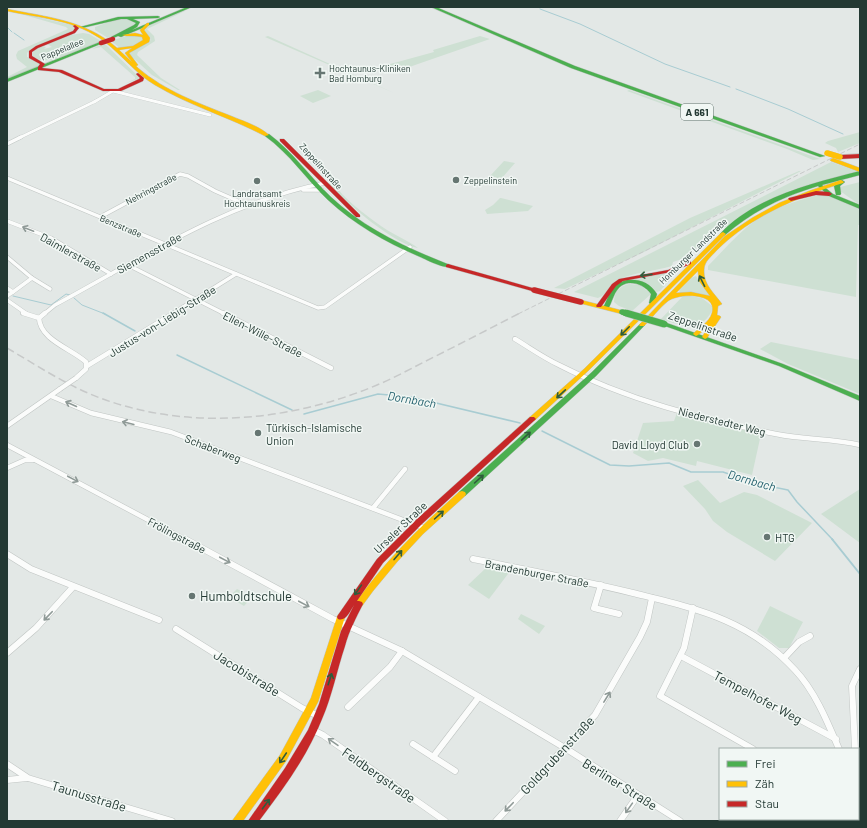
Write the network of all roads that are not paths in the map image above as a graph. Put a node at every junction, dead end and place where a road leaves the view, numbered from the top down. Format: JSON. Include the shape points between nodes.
{"nodes":[{"id":1,"x":186,"y":7,"type":"edge"},
{"id":2,"x":190,"y":7,"type":"edge"},
{"id":3,"x":433,"y":7,"type":"edge"},
{"id":4,"x":440,"y":7,"type":"edge"},
{"id":5,"x":7,"y":9,"type":"edge"},
{"id":6,"x":170,"y":13,"type":"junction"},
{"id":7,"x":118,"y":18,"type":"junction"},
{"id":8,"x":465,"y":18,"type":"junction"},
{"id":9,"x":454,"y":20,"type":"dead end"},
{"id":10,"x":152,"y":22,"type":"junction"},
{"id":11,"x":100,"y":24,"type":"junction"},
{"id":12,"x":80,"y":27,"type":"junction"},
{"id":13,"x":491,"y":30,"type":"junction"},
{"id":14,"x":481,"y":31,"type":"dead end"},
{"id":15,"x":97,"y":33,"type":"junction"},
{"id":16,"x":69,"y":35,"type":"junction"},
{"id":17,"x":516,"y":38,"type":"dead end"},
{"id":18,"x":111,"y":39,"type":"junction"},
{"id":19,"x":118,"y":49,"type":"junction"},
{"id":20,"x":540,"y":50,"type":"junction"},
{"id":21,"x":71,"y":55,"type":"junction"},
{"id":22,"x":36,"y":60,"type":"junction"},
{"id":23,"x":60,"y":62,"type":"junction"},
{"id":24,"x":133,"y":64,"type":"junction"},
{"id":25,"x":40,"y":68,"type":"junction"},
{"id":26,"x":60,"y":71,"type":"junction"},
{"id":27,"x":7,"y":81,"type":"edge"},
{"id":28,"x":155,"y":84,"type":"junction"},
{"id":29,"x":124,"y":87,"type":"junction"},
{"id":30,"x":104,"y":90,"type":"junction"},
{"id":31,"x":114,"y":92,"type":"junction"},
{"id":32,"x":210,"y":115,"type":"dead end"},
{"id":33,"x":7,"y":144,"type":"edge"},
{"id":34,"x":825,"y":154,"type":"junction"},
{"id":35,"x":860,"y":156,"type":"edge"},
{"id":36,"x":837,"y":158,"type":"junction"},
{"id":37,"x":859,"y":169,"type":"edge"},
{"id":38,"x":309,"y":175,"type":"junction"},
{"id":39,"x":860,"y":177,"type":"edge"},
{"id":40,"x":7,"y":178,"type":"edge"},
{"id":41,"x":842,"y":182,"type":"junction"},
{"id":42,"x":320,"y":186,"type":"junction"},
{"id":43,"x":821,"y":186,"type":"junction"},
{"id":44,"x":304,"y":189,"type":"junction"},
{"id":45,"x":837,"y":195,"type":"junction"},
{"id":46,"x":791,"y":199,"type":"junction"},
{"id":47,"x":246,"y":205,"type":"junction"},
{"id":48,"x":859,"y":207,"type":"edge"},
{"id":49,"x":100,"y":217,"type":"junction"},
{"id":50,"x":7,"y":221,"type":"edge"},
{"id":51,"x":164,"y":244,"type":"junction"},
{"id":52,"x":408,"y":248,"type":"junction"},
{"id":53,"x":8,"y":258,"type":"edge"},
{"id":54,"x":699,"y":260,"type":"junction"},
{"id":55,"x":128,"y":264,"type":"junction"},
{"id":56,"x":111,"y":274,"type":"junction"},
{"id":57,"x":236,"y":274,"type":"junction"},
{"id":58,"x":32,"y":278,"type":"junction"},
{"id":59,"x":7,"y":288,"type":"edge"},
{"id":60,"x":50,"y":289,"type":"dead end"},
{"id":61,"x":13,"y":292,"type":"junction"},
{"id":62,"x":7,"y":296,"type":"edge"},
{"id":63,"x":7,"y":300,"type":"edge"},
{"id":64,"x":196,"y":300,"type":"junction"},
{"id":65,"x":664,"y":300,"type":"junction"},
{"id":66,"x":652,"y":303,"type":"junction"},
{"id":67,"x":603,"y":307,"type":"junction"},
{"id":68,"x":39,"y":318,"type":"junction"},
{"id":69,"x":696,"y":334,"type":"junction"},
{"id":70,"x":704,"y":337,"type":"junction"},
{"id":71,"x":515,"y":339,"type":"dead end"},
{"id":72,"x":87,"y":366,"type":"junction"},
{"id":73,"x":331,"y":368,"type":"dead end"},
{"id":74,"x":581,"y":376,"type":"junction"},
{"id":75,"x":588,"y":379,"type":"junction"},
{"id":76,"x":51,"y":396,"type":"junction"},
{"id":77,"x":860,"y":399,"type":"edge"},
{"id":78,"x":16,"y":421,"type":"junction"},
{"id":79,"x":7,"y":426,"type":"edge"},
{"id":80,"x":7,"y":430,"type":"edge"},
{"id":81,"x":7,"y":445,"type":"edge"},
{"id":82,"x":860,"y":445,"type":"edge"},
{"id":83,"x":38,"y":462,"type":"junction"},
{"id":84,"x":7,"y":468,"type":"edge"},
{"id":85,"x":406,"y":469,"type":"dead end"},
{"id":86,"x":373,"y":508,"type":"junction"},
{"id":87,"x":417,"y":525,"type":"junction"},
{"id":88,"x":424,"y":528,"type":"junction"},
{"id":89,"x":7,"y":554,"type":"edge"},
{"id":90,"x":473,"y":559,"type":"dead end"},
{"id":91,"x":601,"y":585,"type":"junction"},
{"id":92,"x":74,"y":587,"type":"junction"},
{"id":93,"x":652,"y":598,"type":"junction"},
{"id":94,"x":693,"y":608,"type":"junction"},
{"id":95,"x":619,"y":614,"type":"dead end"},
{"id":96,"x":159,"y":620,"type":"dead end"},
{"id":97,"x":338,"y":622,"type":"junction"},
{"id":98,"x":348,"y":626,"type":"junction"},
{"id":99,"x":176,"y":629,"type":"dead end"},
{"id":100,"x":810,"y":636,"type":"dead end"},
{"id":101,"x":402,"y":651,"type":"junction"},
{"id":102,"x":7,"y":653,"type":"edge"},
{"id":103,"x":681,"y":656,"type":"junction"},
{"id":104,"x":784,"y":658,"type":"junction"},
{"id":105,"x":860,"y":669,"type":"edge"},
{"id":106,"x":479,"y":697,"type":"junction"},
{"id":107,"x":348,"y":707,"type":"dead end"},
{"id":108,"x":309,"y":712,"type":"junction"},
{"id":109,"x":318,"y":716,"type":"junction"},
{"id":110,"x":313,"y":730,"type":"junction"},
{"id":111,"x":836,"y":740,"type":"junction"},
{"id":112,"x":413,"y":744,"type":"dead end"},
{"id":113,"x":565,"y":748,"type":"junction"},
{"id":114,"x":751,"y":748,"type":"edge"},
{"id":115,"x":839,"y":748,"type":"edge"},
{"id":116,"x":855,"y":748,"type":"edge"},
{"id":117,"x":433,"y":757,"type":"junction"},
{"id":118,"x":7,"y":764,"type":"edge"},
{"id":119,"x":455,"y":772,"type":"dead end"},
{"id":120,"x":28,"y":778,"type":"junction"},
{"id":121,"x":7,"y":780,"type":"edge"},
{"id":122,"x":638,"y":795,"type":"junction"},
{"id":123,"x":172,"y":821,"type":"edge"},
{"id":124,"x":237,"y":821,"type":"edge"},
{"id":125,"x":253,"y":821,"type":"edge"},
{"id":126,"x":445,"y":821,"type":"edge"},
{"id":127,"x":496,"y":821,"type":"edge"},
{"id":128,"x":620,"y":821,"type":"edge"},
{"id":129,"x":680,"y":821,"type":"edge"}],
"edges":[{"from":1,"to":6,"type":"main road"},
{"from":2,"to":10,"type":"main road"},
{"from":3,"to":9,"type":"main road"},
{"from":3,"to":13,"type":"main road","number":"A 661"},
{"from":4,"to":8,"type":"main road","number":"A 661"},
{"from":5,"to":12,"type":"main road"},
{"from":6,"to":7,"type":"main road","via":[[150,18]]},
{"from":6,"to":18,"type":"main road"},
{"from":7,"to":11,"type":"main road"},
{"from":7,"to":18,"type":"main road","via":[[130,18],[138,22],[136,26]]},
{"from":8,"to":13,"type":"main road"},
{"from":8,"to":20,"type":"main road","number":"A 661"},
{"from":10,"to":18,"type":"main road"},
{"from":10,"to":24,"type":"main road","via":[[142,30],[148,38],[147,42],[127,53]]},
{"from":11,"to":12,"type":"main road"},
{"from":11,"to":15,"type":"main road","via":[[94,29]]},
{"from":12,"to":15,"type":"main road","name":"Zeppelinstraße"},
{"from":12,"to":16,"type":"main road"},
{"from":12,"to":18,"type":"main road","name":"Zeppelinstraße"},
{"from":13,"to":14,"type":"main road"},
{"from":13,"to":34,"type":"main road","number":"A 661","via":[[612,81]]},
{"from":15,"to":19,"type":"main road","name":"Zeppelinstraße"},
{"from":16,"to":18,"type":"main road","via":[[87,33]]},
{"from":16,"to":22,"type":"main road","via":[[31,50],[30,56]]},
{"from":17,"to":20,"type":"main road"},
{"from":18,"to":19,"type":"main road","via":[[138,34],[144,36],[145,40],[134,47]]},
{"from":18,"to":21,"type":"main road","name":"Pappelallee"},
{"from":18,"to":23,"type":"main road","name":"Pappelallee"},
{"from":18,"to":24,"type":"main road","name":"Zeppelinstraße"},
{"from":19,"to":24,"type":"main road","name":"Zeppelinstraße"},
{"from":20,"to":34,"type":"main road","number":"A 661","via":[[659,96]]},
{"from":21,"to":22,"type":"main road","via":[[52,61]]},
{"from":21,"to":25,"type":"main road","name":"Pappelallee"},
{"from":22,"to":25,"type":"main road","via":[[43,64]]},
{"from":23,"to":25,"type":"main road","name":"Pappelallee"},
{"from":23,"to":26,"type":"main road","via":[[56,66]]},
{"from":24,"to":28,"type":"main road","name":"Zeppelinstraße"},
{"from":24,"to":29,"type":"main road","via":[[142,78]]},
{"from":24,"to":42,"type":"main road","name":"Zeppelinstraße","via":[[174,91],[273,134],[295,151]]},
{"from":25,"to":26,"type":"main road"},
{"from":25,"to":27,"type":"main road","name":"Pappelallee"},
{"from":26,"to":30,"type":"main road"},
{"from":28,"to":31,"type":"main road","via":[[145,82]]},
{"from":28,"to":38,"type":"main road","name":"Zeppelinstraße","via":[[268,136],[284,148]]},
{"from":29,"to":30,"type":"main road"},
{"from":29,"to":31,"type":"main road"},
{"from":30,"to":31,"type":"main road"},
{"from":31,"to":32,"type":"street","via":[[158,100]]},
{"from":31,"to":33,"type":"street"},
{"from":34,"to":36,"type":"main road","number":"A 661"},
{"from":35,"to":36,"type":"main road"},
{"from":36,"to":37,"type":"main road","number":"A 661"},
{"from":37,"to":43,"type":"main road","name":"Homburger Landstraße"},
{"from":38,"to":42,"type":"main road","name":"Zeppelinstraße"},
{"from":38,"to":44,"type":"street"},
{"from":39,"to":41,"type":"main road","name":"Homburger Landstraße"},
{"from":40,"to":49,"type":"street","name":"Benzstraße"},
{"from":41,"to":43,"type":"main road","name":"Homburger Landstraße"},
{"from":41,"to":45,"type":"main road","via":[[837,186]]},
{"from":42,"to":44,"type":"street","name":"Siemensstraße"},
{"from":42,"to":44,"type":"street","name":"Siemensstraße"},
{"from":42,"to":52,"type":"main road","name":"Zeppelinstraße","via":[[338,206],[359,222]]},
{"from":43,"to":45,"type":"main road"},
{"from":43,"to":46,"type":"main road","name":"Homburger Landstraße"},
{"from":43,"to":54,"type":"main road","name":"Homburger Landstraße","via":[[771,201],[740,219]]},
{"from":44,"to":47,"type":"street","name":"Siemensstraße"},
{"from":45,"to":46,"type":"main road","via":[[816,193]]},
{"from":45,"to":48,"type":"main road"},
{"from":46,"to":54,"type":"main road","name":"Homburger Landstraße","via":[[745,222]]},
{"from":47,"to":49,"type":"street","name":"Nehringstraße","via":[[180,174]]},
{"from":47,"to":51,"type":"street","name":"Siemensstraße"},
{"from":49,"to":51,"type":"street","name":"Benzstraße"},
{"from":56,"to":50,"type":"street","name":"Daimlerstraße","one_way":true,"via":[[51,238]]},
{"from":51,"to":55,"type":"street","name":"Siemensstraße"},
{"from":51,"to":57,"type":"street","name":"Benzstraße"},
{"from":52,"to":57,"type":"street","name":"Benzstraße","via":[[321,308],[309,306]]},
{"from":52,"to":67,"type":"main road","name":"Zeppelinstraße","bridge":true,"via":[[534,290]]},
{"from":53,"to":58,"type":"street"},
{"from":54,"to":65,"type":"main road","name":"Homburger Landstraße"},
{"from":54,"to":66,"type":"main road","name":"Homburger Landstraße"},
{"from":54,"to":67,"type":"main road","one_way":true,"via":[[669,272],[621,280],[614,285]]},
{"from":70,"to":54,"type":"main road","one_way":true,"via":[[719,315],[720,309],[700,279]]},
{"from":55,"to":56,"type":"street","name":"Siemensstraße"},
{"from":55,"to":64,"type":"street","name":"Ellen-Wille-Straße"},
{"from":56,"to":68,"type":"street","name":"Siemensstraße","via":[[49,309]]},
{"from":57,"to":64,"type":"street","name":"Justus-von-Liebig-Straße"},
{"from":58,"to":60,"type":"street"},
{"from":58,"to":61,"type":"street"},
{"from":59,"to":61,"type":"street"},
{"from":61,"to":62,"type":"street"},
{"from":63,"to":68,"type":"street","via":[[23,313]]},
{"from":64,"to":72,"type":"street","name":"Justus-von-Liebig-Straße"},
{"from":64,"to":73,"type":"street","name":"Ellen-Wille-Straße"},
{"from":65,"to":69,"type":"main road","via":[[686,293],[704,296],[714,304],[714,314]]},
{"from":65,"to":75,"type":"main road","name":"Urseler Straße"},
{"from":66,"to":67,"type":"main road","via":[[654,294],[649,287],[638,282],[629,282],[618,286]]},
{"from":66,"to":74,"type":"main road","name":"Urseler Straße","one_way":true},
{"from":67,"to":69,"type":"main road","name":"Zeppelinstraße","bridge":true},
{"from":68,"to":72,"type":"street","via":[[38,323],[42,330],[84,360]]},
{"from":69,"to":70,"type":"main road","name":"Zeppelinstraße"},
{"from":70,"to":77,"type":"main road","name":"Zeppelinstraße","via":[[781,365]]},
{"from":71,"to":74,"type":"street","name":"Niederstedter Weg"},
{"from":72,"to":76,"type":"street","name":"Justus-von-Liebig-Straße","bridge":true,"via":[[76,378]]},
{"from":74,"to":75,"type":"street","name":"Niederstedter Weg"},
{"from":74,"to":87,"type":"main road","name":"Urseler Straße","one_way":true},
{"from":75,"to":82,"type":"street","name":"Niederstedter Weg","via":[[658,405],[751,429]]},
{"from":88,"to":75,"type":"main road","name":"Urseler Straße","one_way":true},
{"from":76,"to":78,"type":"street","name":"Justus-von-Liebig-Straße"},
{"from":86,"to":76,"type":"street","name":"Schaberweg","one_way":true,"via":[[165,430],[96,414]]},
{"from":78,"to":79,"type":"street"},
{"from":78,"to":80,"type":"street"},
{"from":81,"to":83,"type":"street","name":"Frölingstraße"},
{"from":83,"to":84,"type":"street","via":[[25,460]]},
{"from":83,"to":97,"type":"street","name":"Frölingstraße","one_way":true},
{"from":85,"to":86,"type":"street"},
{"from":86,"to":87,"type":"street","name":"Schaberweg"},
{"from":87,"to":88,"type":"street","name":"Schaberweg"},
{"from":87,"to":97,"type":"main road","name":"Urseler Straße","one_way":true,"via":[[380,561]]},
{"from":98,"to":88,"type":"main road","name":"Urseler Straße","one_way":true,"via":[[375,584]]},
{"from":89,"to":92,"type":"street","via":[[31,570]]},
{"from":90,"to":91,"type":"street","name":"Brandenburger Straße"},
{"from":91,"to":93,"type":"street","name":"Brandenburger Straße"},
{"from":91,"to":95,"type":"street","name":"Brandenburger Straße","via":[[594,608]]},
{"from":92,"to":96,"type":"street"},
{"from":92,"to":102,"type":"street","one_way":true,"via":[[36,628]]},
{"from":93,"to":94,"type":"street","name":"Brandenburger Straße"},
{"from":113,"to":93,"type":"street","name":"Goldgrubenstraße","one_way":true,"via":[[592,720],[616,681],[644,629]]},
{"from":94,"to":103,"type":"street"},
{"from":94,"to":104,"type":"street","name":"Brandenburger Straße","via":[[718,616],[748,631]]},
{"from":97,"to":98,"type":"street","name":"Frölingstraße"},
{"from":97,"to":108,"type":"main road","name":"Urseler Straße"},
{"from":98,"to":101,"type":"street","name":"Berliner Straße"},
{"from":109,"to":98,"type":"main road","name":"Urseler Straße","one_way":true},
{"from":99,"to":108,"type":"street","name":"Jacobistraße"},
{"from":100,"to":104,"type":"street","via":[[799,642]]},
{"from":101,"to":106,"type":"street","name":"Berliner Straße"},
{"from":101,"to":107,"type":"street","via":[[390,667]]},
{"from":103,"to":111,"type":"street","name":"Tempelhofer Weg"},
{"from":103,"to":114,"type":"street","via":[[660,696]]},
{"from":104,"to":111,"type":"street","name":"Brandenburger Straße","via":[[815,695]]},
{"from":105,"to":116,"type":"street","via":[[852,686]]},
{"from":106,"to":113,"type":"street","name":"Berliner Straße"},
{"from":106,"to":117,"type":"street"},
{"from":108,"to":109,"type":"street","name":"Jacobistraße"},
{"from":108,"to":124,"type":"main road","name":"Urseler Straße","one_way":true,"via":[[283,758]]},
{"from":109,"to":110,"type":"main road","name":"Urseler Straße"},
{"from":125,"to":110,"type":"main road","name":"Urseler Straße","one_way":true,"via":[[279,786]]},
{"from":126,"to":110,"type":"street","name":"Feldbergstraße","one_way":true},
{"from":111,"to":115,"type":"street","name":"Brandenburger Straße"},
{"from":112,"to":117,"type":"street"},
{"from":113,"to":122,"type":"street","name":"Berliner Straße"},
{"from":113,"to":127,"type":"street","name":"Goldgrubenstraße","one_way":true},
{"from":117,"to":119,"type":"street"},
{"from":118,"to":120,"type":"street","name":"Taunusstraße"},
{"from":120,"to":121,"type":"street","name":"Taunusstraße"},
{"from":120,"to":123,"type":"street","name":"Taunusstraße"},
{"from":122,"to":128,"type":"street","one_way":true},
{"from":122,"to":129,"type":"street","name":"Berliner Straße"}]}
